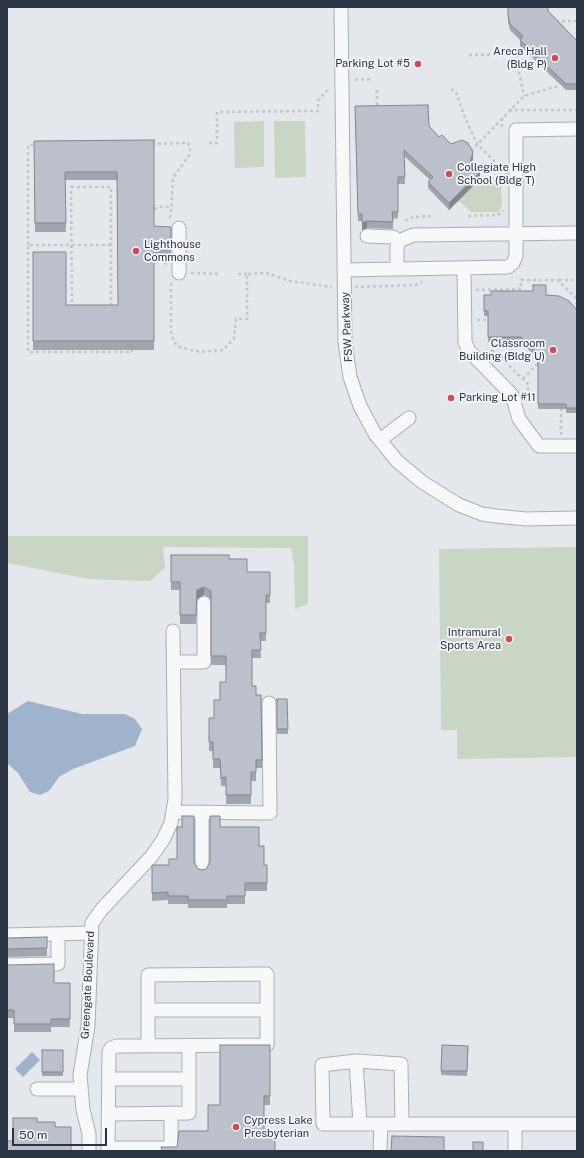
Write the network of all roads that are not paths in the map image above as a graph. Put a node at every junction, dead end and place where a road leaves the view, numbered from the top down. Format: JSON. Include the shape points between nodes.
{"nodes":[{"id":1,"x":341,"y":7,"type":"edge"},
{"id":2,"x":577,"y":129,"type":"edge"},
{"id":3,"x":179,"y":228,"type":"dead end"},
{"id":4,"x":577,"y":233,"type":"edge"},
{"id":5,"x":516,"y":234,"type":"junction"},
{"id":6,"x":367,"y":236,"type":"dead end"},
{"id":7,"x":399,"y":241,"type":"junction"},
{"id":8,"x":464,"y":268,"type":"junction"},
{"id":9,"x":397,"y":269,"type":"junction"},
{"id":10,"x":344,"y":270,"type":"junction"},
{"id":11,"x":176,"y":273,"type":"road end"},
{"id":12,"x":409,"y":418,"type":"dead end"},
{"id":13,"x":380,"y":440,"type":"junction"},
{"id":14,"x":577,"y":446,"type":"edge"},
{"id":15,"x":577,"y":518,"type":"edge"},
{"id":16,"x":204,"y":603,"type":"dead end"},
{"id":17,"x":173,"y":631,"type":"dead end"},
{"id":18,"x":174,"y":662,"type":"junction"},
{"id":19,"x":269,"y":703,"type":"dead end"},
{"id":20,"x":173,"y":812,"type":"junction"},
{"id":21,"x":202,"y":813,"type":"junction"},
{"id":22,"x":202,"y":870,"type":"edge"},
{"id":23,"x":91,"y":933,"type":"junction"},
{"id":24,"x":58,"y":934,"type":"junction"},
{"id":25,"x":7,"y":935,"type":"edge"},
{"id":26,"x":7,"y":965,"type":"edge"},
{"id":27,"x":148,"y":1010,"type":"junction"},
{"id":28,"x":267,"y":1010,"type":"junction"},
{"id":29,"x":148,"y":1046,"type":"junction"},
{"id":30,"x":189,"y":1046,"type":"junction"},
{"id":31,"x":356,"y":1061,"type":"junction"},
{"id":32,"x":109,"y":1079,"type":"junction"},
{"id":33,"x":189,"y":1079,"type":"junction"},
{"id":34,"x":36,"y":1089,"type":"dead end"},
{"id":35,"x":81,"y":1089,"type":"junction"},
{"id":36,"x":108,"y":1114,"type":"junction"},
{"id":37,"x":172,"y":1114,"type":"junction"},
{"id":38,"x":360,"y":1124,"type":"junction"},
{"id":39,"x":381,"y":1124,"type":"junction"},
{"id":40,"x":402,"y":1124,"type":"junction"},
{"id":41,"x":515,"y":1124,"type":"junction"},
{"id":42,"x":577,"y":1124,"type":"edge"},
{"id":43,"x":171,"y":1149,"type":"edge"},
{"id":44,"x":108,"y":1150,"type":"edge"},
{"id":45,"x":89,"y":1151,"type":"edge"},
{"id":46,"x":380,"y":1151,"type":"edge"},
{"id":47,"x":515,"y":1151,"type":"edge"}],
"edges":[{"from":1,"to":10,"type":"street","name":"FSW Parkway"},
{"from":2,"to":5,"type":"street","via":[[516,130]]},
{"from":3,"to":11,"type":"street"},
{"from":4,"to":5,"type":"street"},
{"from":5,"to":7,"type":"street","via":[[413,235]]},
{"from":5,"to":8,"type":"street","via":[[516,256],[508,267]]},
{"from":6,"to":7,"type":"street","via":[[393,237]]},
{"from":7,"to":9,"type":"street"},
{"from":8,"to":9,"type":"street"},
{"from":8,"to":14,"type":"street","via":[[465,342],[469,351],[512,395],[519,419],[539,446]]},
{"from":9,"to":10,"type":"street"},
{"from":10,"to":13,"type":"street","name":"FSW Parkway","via":[[345,342],[350,377],[360,406]]},
{"from":12,"to":13,"type":"street"},
{"from":13,"to":15,"type":"street","name":"FSW Parkway","via":[[397,461],[422,482],[459,505],[482,514],[526,520]]},
{"from":16,"to":18,"type":"street","via":[[204,662]]},
{"from":17,"to":18,"type":"street","name":"Greengate Boulevard"},
{"from":18,"to":20,"type":"street","name":"Greengate Boulevard"},
{"from":19,"to":21,"type":"street","via":[[270,813]]},
{"from":20,"to":21,"type":"street"},
{"from":20,"to":23,"type":"street","name":"Greengate Boulevard","via":[[163,840],[151,857],[102,909],[92,923]]},
{"from":21,"to":22,"type":"street"},
{"from":23,"to":24,"type":"street"},
{"from":23,"to":35,"type":"street","name":"Greengate Boulevard","via":[[88,1026],[80,1075]]},
{"from":24,"to":25,"type":"street"},
{"from":24,"to":26,"type":"street","via":[[58,964]]},
{"from":27,"to":28,"type":"street"},
{"from":27,"to":28,"type":"street","via":[[148,975],[267,974]]},
{"from":27,"to":29,"type":"street"},
{"from":28,"to":30,"type":"street","via":[[267,1045]]},
{"from":29,"to":30,"type":"street"},
{"from":29,"to":32,"type":"street","via":[[111,1048]]},
{"from":30,"to":33,"type":"street"},
{"from":31,"to":38,"type":"street"},
{"from":31,"to":38,"type":"street","via":[[322,1065],[323,1124]]},
{"from":31,"to":40,"type":"street","via":[[401,1064]]},
{"from":32,"to":33,"type":"street"},
{"from":32,"to":36,"type":"street"},
{"from":33,"to":37,"type":"street","via":[[189,1113]]},
{"from":34,"to":35,"type":"street"},
{"from":35,"to":45,"type":"street","name":"Greengate Boulevard","via":[[89,1134]]},
{"from":36,"to":37,"type":"street"},
{"from":36,"to":44,"type":"street"},
{"from":37,"to":43,"type":"street"},
{"from":38,"to":39,"type":"street"},
{"from":39,"to":40,"type":"street"},
{"from":39,"to":46,"type":"street"},
{"from":40,"to":41,"type":"street"},
{"from":41,"to":42,"type":"street"},
{"from":41,"to":47,"type":"street"},
{"from":43,"to":44,"type":"street"}]}
